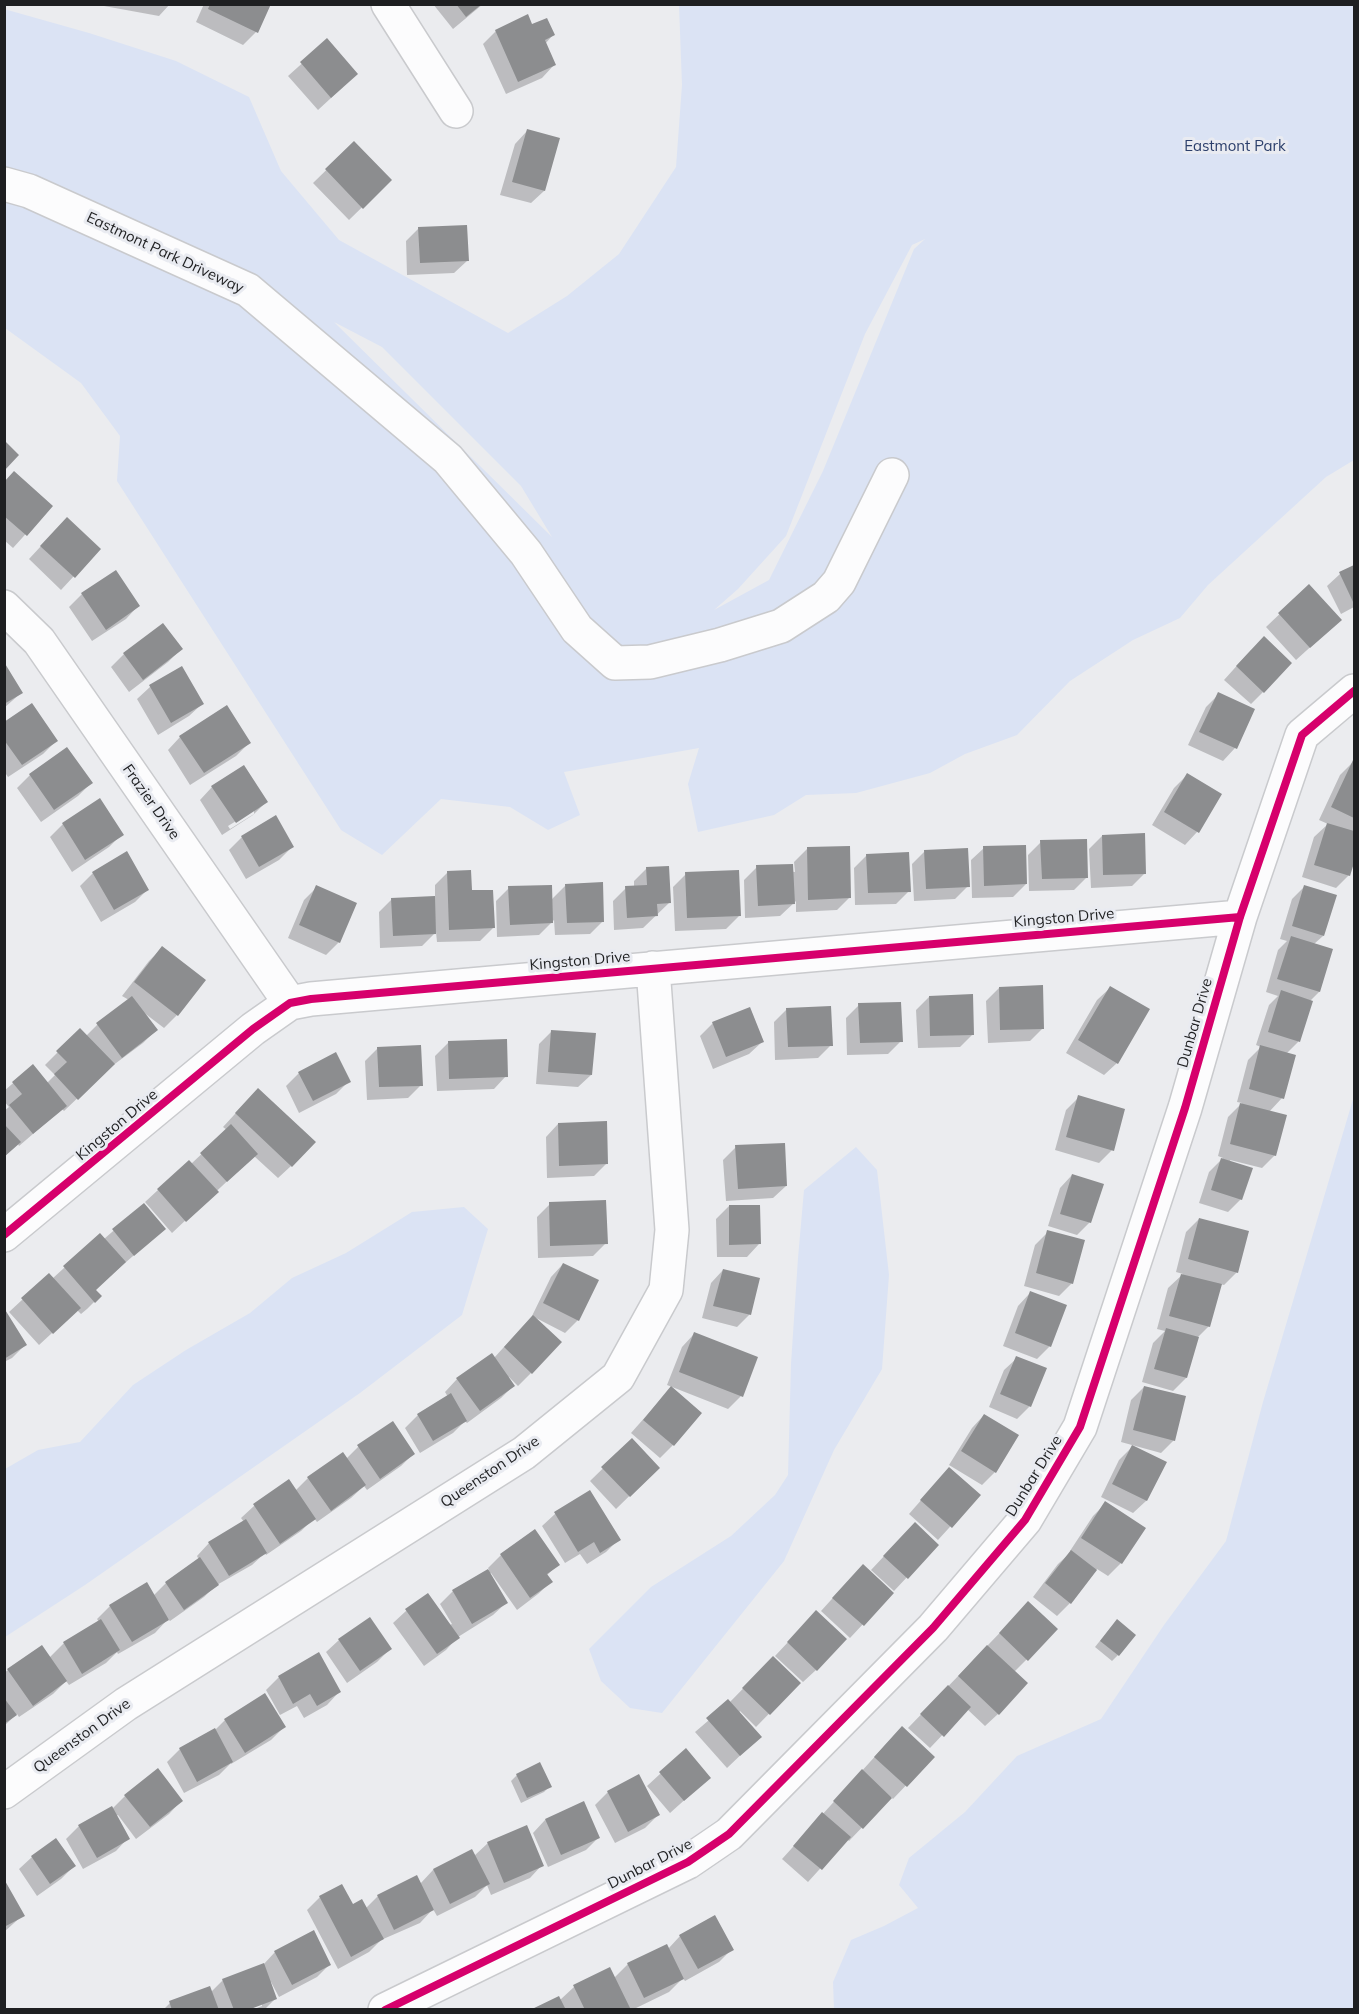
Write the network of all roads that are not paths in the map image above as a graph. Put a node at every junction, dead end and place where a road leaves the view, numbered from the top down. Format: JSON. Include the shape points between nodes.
{"nodes":[{"id":1,"x":388,"y":4,"type":"edge"},
{"id":2,"x":456,"y":111,"type":"dead end"},
{"id":3,"x":4,"y":184,"type":"edge"},
{"id":4,"x":892,"y":475,"type":"dead end"},
{"id":5,"x":4,"y":607,"type":"edge"},
{"id":6,"x":1354,"y":691,"type":"edge"},
{"id":7,"x":1240,"y":916,"type":"junction"},
{"id":8,"x":653,"y":968,"type":"junction"},
{"id":9,"x":290,"y":1003,"type":"junction"},
{"id":10,"x":4,"y":1235,"type":"edge"},
{"id":11,"x":4,"y":1792,"type":"edge"},
{"id":12,"x":385,"y":2010,"type":"edge"}],
"edges":[{"from":1,"to":2,"type":"street"},
{"from":3,"to":4,"type":"street","name":"Eastmont Park Driveway","via":[[29,191],[248,290],[448,459],[526,553],[577,629],[615,663],[650,662],[781,626],[826,597],[839,582]]},
{"from":5,"to":9,"type":"street","name":"Frazier Drive","via":[[39,641]]},
{"from":6,"to":7,"type":"street","name":"Dunbar Drive","via":[[1302,735]]},
{"from":7,"to":8,"type":"street","name":"Kingston Drive"},
{"from":7,"to":12,"type":"street","name":"Dunbar Drive","via":[[1185,1108],[1080,1427],[1025,1520],[933,1628],[729,1834],[688,1862]]},
{"from":8,"to":9,"type":"street","name":"Kingston Drive"},
{"from":8,"to":11,"type":"street","name":"Queenston Drive","via":[[672,1230],[666,1290],[618,1377],[525,1453],[126,1704]]},
{"from":9,"to":10,"type":"street","name":"Kingston Drive","via":[[253,1029]]}]}
